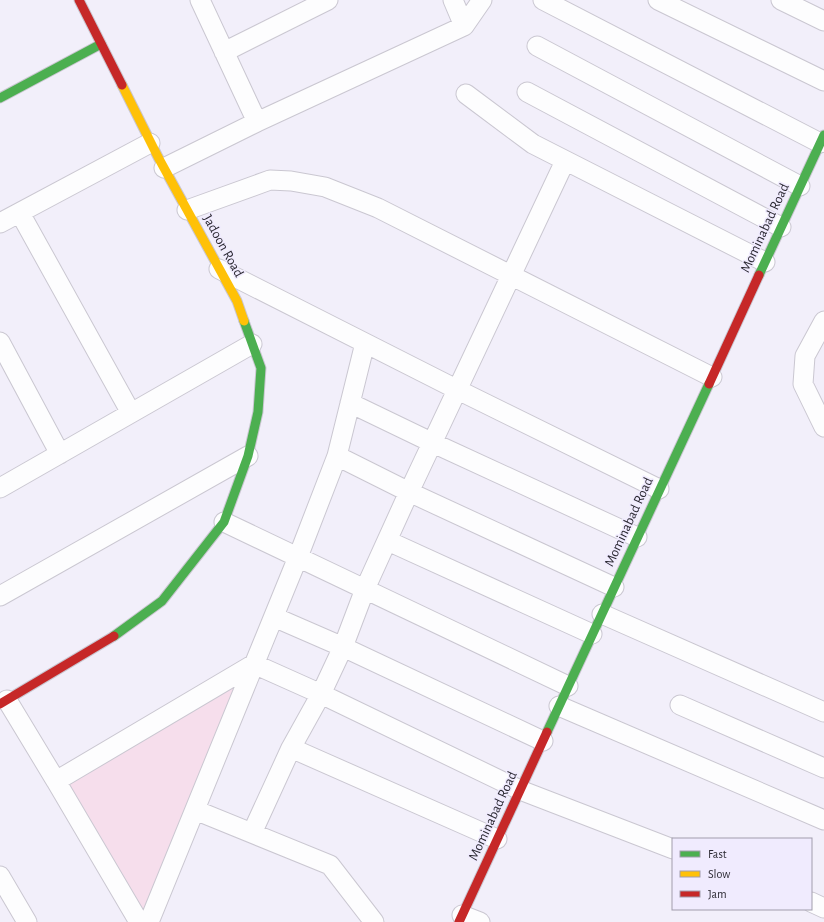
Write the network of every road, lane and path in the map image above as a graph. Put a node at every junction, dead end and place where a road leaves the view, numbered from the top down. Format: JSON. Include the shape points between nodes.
{"nodes":[{"id":1,"x":79,"y":0,"type":"edge"},
{"id":2,"x":200,"y":0,"type":"edge"},
{"id":3,"x":328,"y":0,"type":"edge"},
{"id":4,"x":453,"y":0,"type":"edge"},
{"id":5,"x":482,"y":0,"type":"edge"},
{"id":6,"x":543,"y":0,"type":"edge"},
{"id":7,"x":658,"y":0,"type":"edge"},
{"id":8,"x":781,"y":0,"type":"edge"},
{"id":9,"x":824,"y":21,"type":"edge"},
{"id":10,"x":464,"y":26,"type":"junction"},
{"id":11,"x":101,"y":44,"type":"junction"},
{"id":12,"x":537,"y":46,"type":"dead end"},
{"id":13,"x":224,"y":52,"type":"junction"},
{"id":14,"x":824,"y":81,"type":"edge"},
{"id":15,"x":527,"y":92,"type":"dead end"},
{"id":16,"x":466,"y":94,"type":"dead end"},
{"id":17,"x":1,"y":95,"type":"edge"},
{"id":18,"x":257,"y":122,"type":"junction"},
{"id":19,"x":822,"y":139,"type":"edge"},
{"id":20,"x":150,"y":143,"type":"junction"},
{"id":21,"x":565,"y":161,"type":"junction"},
{"id":22,"x":164,"y":168,"type":"junction"},
{"id":23,"x":800,"y":186,"type":"junction"},
{"id":24,"x":187,"y":210,"type":"junction"},
{"id":25,"x":20,"y":213,"type":"junction"},
{"id":26,"x":0,"y":223,"type":"edge"},
{"id":27,"x":781,"y":227,"type":"junction"},
{"id":28,"x":765,"y":262,"type":"junction"},
{"id":29,"x":219,"y":269,"type":"junction"},
{"id":30,"x":511,"y":276,"type":"junction"},
{"id":31,"x":824,"y":321,"type":"edge"},
{"id":32,"x":0,"y":342,"type":"edge"},
{"id":33,"x":365,"y":343,"type":"junction"},
{"id":34,"x":252,"y":344,"type":"junction"},
{"id":35,"x":712,"y":377,"type":"junction"},
{"id":36,"x":458,"y":390,"type":"junction"},
{"id":37,"x":350,"y":403,"type":"junction"},
{"id":38,"x":131,"y":413,"type":"junction"},
{"id":39,"x":821,"y":414,"type":"edge"},
{"id":40,"x":433,"y":444,"type":"junction"},
{"id":41,"x":60,"y":454,"type":"junction"},
{"id":42,"x":248,"y":456,"type":"junction"},
{"id":43,"x":337,"y":456,"type":"junction"},
{"id":44,"x":0,"y":488,"type":"edge"},
{"id":45,"x":659,"y":489,"type":"junction"},
{"id":46,"x":410,"y":492,"type":"junction"},
{"id":47,"x":224,"y":522,"type":"junction"},
{"id":48,"x":637,"y":538,"type":"junction"},
{"id":49,"x":388,"y":541,"type":"junction"},
{"id":50,"x":298,"y":557,"type":"junction"},
{"id":51,"x":614,"y":587,"type":"junction"},
{"id":52,"x":365,"y":589,"type":"junction"},
{"id":53,"x":0,"y":596,"type":"edge"},
{"id":54,"x":602,"y":614,"type":"junction"},
{"id":55,"x":274,"y":617,"type":"junction"},
{"id":56,"x":592,"y":634,"type":"junction"},
{"id":57,"x":343,"y":647,"type":"junction"},
{"id":58,"x":254,"y":664,"type":"junction"},
{"id":59,"x":568,"y":686,"type":"junction"},
{"id":60,"x":321,"y":694,"type":"junction"},
{"id":61,"x":4,"y":702,"type":"edge"},
{"id":62,"x":680,"y":705,"type":"dead end"},
{"id":63,"x":559,"y":706,"type":"junction"},
{"id":64,"x":824,"y":712,"type":"edge"},
{"id":65,"x":543,"y":741,"type":"junction"},
{"id":66,"x":291,"y":748,"type":"junction"},
{"id":67,"x":824,"y":768,"type":"edge"},
{"id":68,"x":56,"y":781,"type":"junction"},
{"id":69,"x":520,"y":790,"type":"junction"},
{"id":70,"x":195,"y":810,"type":"junction"},
{"id":71,"x":824,"y":820,"type":"edge"},
{"id":72,"x":252,"y":833,"type":"junction"},
{"id":73,"x":497,"y":839,"type":"junction"},
{"id":74,"x":672,"y":849,"type":"edge"},
{"id":75,"x":0,"y":876,"type":"edge"},
{"id":76,"x":812,"y":902,"type":"edge"},
{"id":77,"x":824,"y":908,"type":"edge"},
{"id":78,"x":461,"y":919,"type":"edge"},
{"id":79,"x":27,"y":922,"type":"edge"},
{"id":80,"x":139,"y":922,"type":"edge"},
{"id":81,"x":149,"y":922,"type":"edge"},
{"id":82,"x":374,"y":922,"type":"edge"},
{"id":83,"x":480,"y":922,"type":"edge"}],
"edges":[{"from":1,"to":11,"type":"street","name":"Jadoon Road"},
{"from":2,"to":13,"type":"street"},
{"from":3,"to":13,"type":"street"},
{"from":4,"to":10,"type":"street"},
{"from":5,"to":10,"type":"street"},
{"from":6,"to":19,"type":"street"},
{"from":7,"to":14,"type":"street"},
{"from":8,"to":9,"type":"street"},
{"from":10,"to":18,"type":"street"},
{"from":11,"to":17,"type":"street"},
{"from":11,"to":20,"type":"street","name":"Jadoon Road"},
{"from":12,"to":23,"type":"street"},
{"from":13,"to":18,"type":"street"},
{"from":15,"to":27,"type":"street"},
{"from":16,"to":21,"type":"street","via":[[533,144]]},
{"from":18,"to":22,"type":"street"},
{"from":19,"to":23,"type":"street","name":"Mominabad Road"},
{"from":20,"to":22,"type":"street","name":"Jadoon Road"},
{"from":20,"to":25,"type":"street"},
{"from":21,"to":28,"type":"street"},
{"from":21,"to":30,"type":"street"},
{"from":22,"to":24,"type":"street","name":"Jadoon Road"},
{"from":23,"to":27,"type":"street","name":"Mominabad Road"},
{"from":24,"to":29,"type":"street","name":"Jadoon Road"},
{"from":24,"to":30,"type":"street","via":[[270,180],[326,187],[378,208]]},
{"from":25,"to":26,"type":"street"},
{"from":25,"to":38,"type":"street"},
{"from":27,"to":28,"type":"street","name":"Mominabad Road"},
{"from":28,"to":35,"type":"street","name":"Mominabad Road"},
{"from":29,"to":33,"type":"street"},
{"from":29,"to":34,"type":"street","name":"Jadoon Road","via":[[237,301]]},
{"from":30,"to":35,"type":"street"},
{"from":30,"to":36,"type":"street"},
{"from":31,"to":39,"type":"street","via":[[805,356],[803,377],[803,384]]},
{"from":32,"to":41,"type":"street"},
{"from":33,"to":36,"type":"street"},
{"from":33,"to":37,"type":"street"},
{"from":34,"to":38,"type":"street"},
{"from":34,"to":42,"type":"street","name":"Jadoon Road","via":[[261,368],[258,412]]},
{"from":35,"to":45,"type":"street","name":"Mominabad Road"},
{"from":36,"to":40,"type":"street"},
{"from":36,"to":45,"type":"street"},
{"from":37,"to":40,"type":"street"},
{"from":37,"to":43,"type":"street"},
{"from":38,"to":41,"type":"street"},
{"from":40,"to":46,"type":"street"},
{"from":40,"to":48,"type":"street"},
{"from":41,"to":44,"type":"street"},
{"from":42,"to":47,"type":"street","name":"Jadoon Road"},
{"from":42,"to":53,"type":"street"},
{"from":43,"to":46,"type":"street"},
{"from":43,"to":50,"type":"street"},
{"from":45,"to":48,"type":"street","name":"Mominabad Road"},
{"from":46,"to":49,"type":"street"},
{"from":46,"to":51,"type":"street"},
{"from":47,"to":50,"type":"street"},
{"from":47,"to":61,"type":"street","name":"Jadoon Road","via":[[162,601],[105,642]]},
{"from":48,"to":51,"type":"street","name":"Mominabad Road"},
{"from":49,"to":52,"type":"street"},
{"from":49,"to":56,"type":"street"},
{"from":50,"to":52,"type":"street"},
{"from":50,"to":55,"type":"street"},
{"from":51,"to":54,"type":"street","name":"Mominabad Road"},
{"from":52,"to":57,"type":"street"},
{"from":52,"to":59,"type":"street"},
{"from":54,"to":56,"type":"street","name":"Mominabad Road"},
{"from":54,"to":64,"type":"street"},
{"from":55,"to":57,"type":"street"},
{"from":55,"to":58,"type":"street"},
{"from":56,"to":59,"type":"street","name":"Mominabad Road"},
{"from":57,"to":60,"type":"street"},
{"from":57,"to":65,"type":"street"},
{"from":58,"to":60,"type":"street"},
{"from":58,"to":68,"type":"street"},
{"from":58,"to":70,"type":"street"},
{"from":59,"to":63,"type":"street","name":"Mominabad Road"},
{"from":60,"to":66,"type":"street"},
{"from":60,"to":69,"type":"street"},
{"from":61,"to":68,"type":"street"},
{"from":62,"to":67,"type":"street"},
{"from":63,"to":65,"type":"street","name":"Mominabad Road"},
{"from":63,"to":71,"type":"street"},
{"from":65,"to":69,"type":"street","name":"Mominabad Road"},
{"from":66,"to":72,"type":"street"},
{"from":66,"to":73,"type":"street"},
{"from":68,"to":80,"type":"street"},
{"from":69,"to":73,"type":"street","name":"Mominabad Road"},
{"from":69,"to":74,"type":"street"},
{"from":70,"to":72,"type":"street"},
{"from":70,"to":81,"type":"street"},
{"from":72,"to":82,"type":"street","via":[[330,865]]},
{"from":73,"to":78,"type":"street","name":"Mominabad Road"},
{"from":75,"to":79,"type":"street"},
{"from":76,"to":77,"type":"street"},
{"from":78,"to":83,"type":"street"}]}
